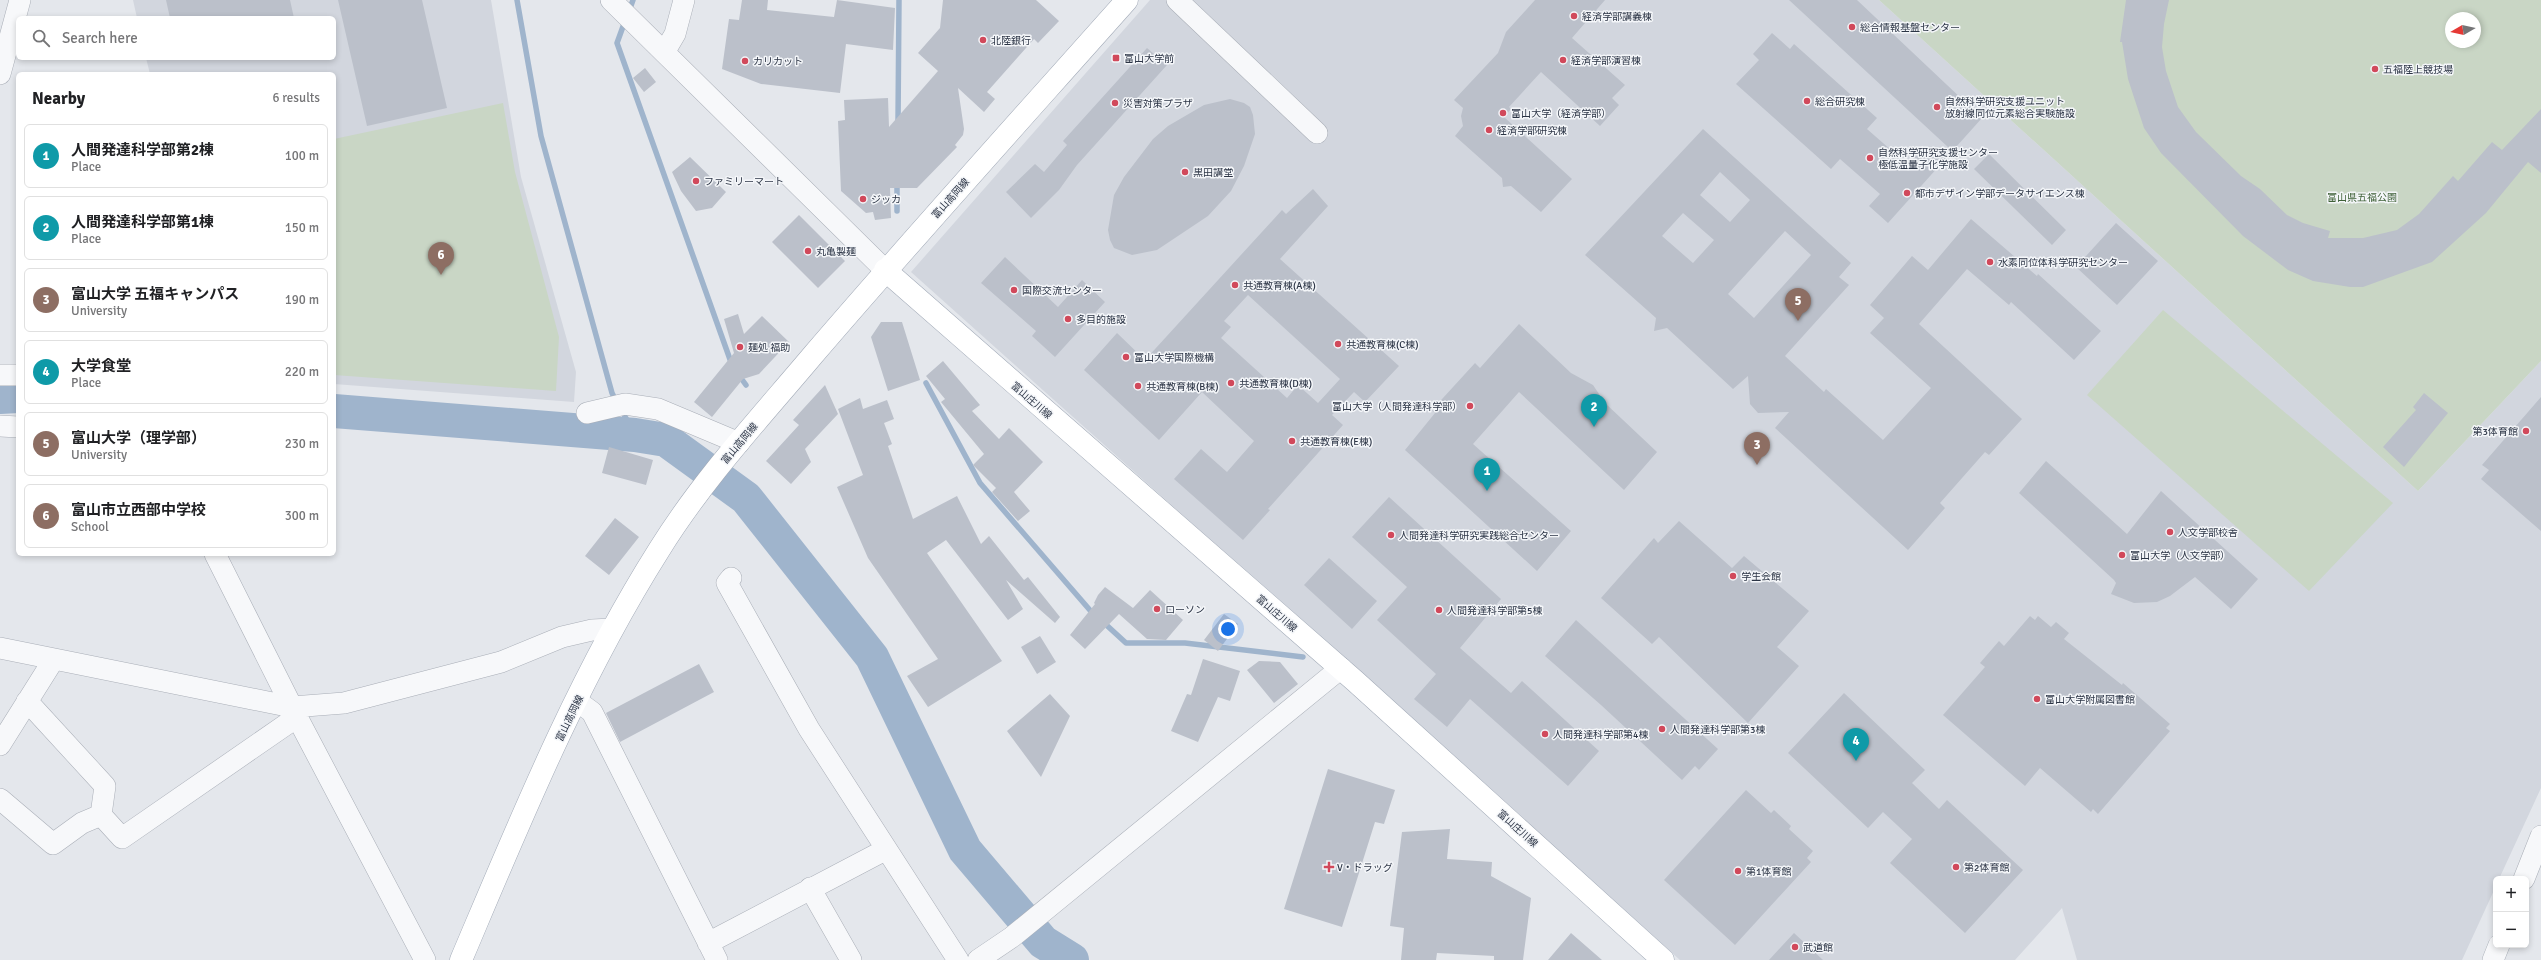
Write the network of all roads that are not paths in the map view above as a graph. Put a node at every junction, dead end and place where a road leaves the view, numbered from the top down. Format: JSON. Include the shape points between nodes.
{"nodes":[{"id":1,"x":20,"y":0,"type":"edge"},
{"id":2,"x":684,"y":0,"type":"edge"},
{"id":3,"x":1127,"y":0,"type":"edge"},
{"id":4,"x":1177,"y":0,"type":"edge"},
{"id":5,"x":615,"y":4,"type":"edge"},
{"id":6,"x":665,"y":51,"type":"junction"},
{"id":7,"x":0,"y":74,"type":"edge"},
{"id":8,"x":1317,"y":133,"type":"dead end"},
{"id":9,"x":885,"y":270,"type":"junction"},
{"id":10,"x":0,"y":375,"type":"edge"},
{"id":11,"x":16,"y":375,"type":"edge"},
{"id":12,"x":587,"y":413,"type":"dead end"},
{"id":13,"x":0,"y":426,"type":"edge"},
{"id":14,"x":16,"y":427,"type":"edge"},
{"id":15,"x":735,"y":447,"type":"junction"},
{"id":16,"x":216,"y":556,"type":"edge"},
{"id":17,"x":731,"y":578,"type":"dead end"},
{"id":18,"x":612,"y":629,"type":"junction"},
{"id":19,"x":0,"y":648,"type":"edge"},
{"id":20,"x":54,"y":658,"type":"junction"},
{"id":21,"x":1341,"y":668,"type":"junction"},
{"id":22,"x":28,"y":701,"type":"junction"},
{"id":23,"x":577,"y":701,"type":"junction"},
{"id":24,"x":294,"y":712,"type":"junction"},
{"id":25,"x":0,"y":744,"type":"edge"},
{"id":26,"x":0,"y":799,"type":"edge"},
{"id":27,"x":101,"y":815,"type":"junction"},
{"id":28,"x":2541,"y":836,"type":"edge"},
{"id":29,"x":885,"y":850,"type":"junction"},
{"id":30,"x":2525,"y":876,"type":"edge"},
{"id":31,"x":810,"y":888,"type":"junction"},
{"id":32,"x":2498,"y":948,"type":"edge"},
{"id":33,"x":713,"y":951,"type":"edge"},
{"id":34,"x":425,"y":960,"type":"edge"},
{"id":35,"x":461,"y":960,"type":"edge"},
{"id":36,"x":850,"y":960,"type":"edge"},
{"id":37,"x":958,"y":960,"type":"edge"},
{"id":38,"x":978,"y":960,"type":"edge"},
{"id":39,"x":1663,"y":960,"type":"edge"},
{"id":40,"x":2493,"y":960,"type":"edge"}],
"edges":[{"from":1,"to":7,"type":"street"},
{"from":2,"to":6,"type":"street","via":[[675,34]]},
{"from":3,"to":9,"type":"main road","name":"富山高岡線"},
{"from":4,"to":8,"type":"street"},
{"from":5,"to":6,"type":"street"},
{"from":6,"to":9,"type":"street"},
{"from":9,"to":15,"type":"main road","name":"富山高岡線"},
{"from":9,"to":21,"type":"main road","name":"富山庄川線"},
{"from":10,"to":11,"type":"street"},
{"from":12,"to":15,"type":"street","via":[[619,405],[658,409]]},
{"from":13,"to":14,"type":"street"},
{"from":15,"to":18,"type":"main road","name":"富山高岡線","via":[[660,548]]},
{"from":16,"to":24,"type":"street"},
{"from":17,"to":29,"type":"street","via":[[727,583],[809,729]]},
{"from":18,"to":23,"type":"main road","name":"富山高岡線"},
{"from":18,"to":24,"type":"street","via":[[592,630],[562,637],[502,662]]},
{"from":19,"to":20,"type":"street"},
{"from":20,"to":22,"type":"street"},
{"from":20,"to":24,"type":"street"},
{"from":21,"to":38,"type":"street","via":[[1012,936]]},
{"from":21,"to":39,"type":"main road","name":"富山庄川線"},
{"from":22,"to":25,"type":"street"},
{"from":22,"to":27,"type":"street","via":[[105,786]]},
{"from":23,"to":33,"type":"street","via":[[592,712]]},
{"from":23,"to":35,"type":"main road","name":"富山高岡線","via":[[538,780]]},
{"from":24,"to":27,"type":"street","via":[[122,838]]},
{"from":24,"to":34,"type":"street"},
{"from":26,"to":27,"type":"street","via":[[53,844],[82,823]]},
{"from":28,"to":30,"type":"street"},
{"from":29,"to":31,"type":"street"},
{"from":29,"to":37,"type":"street"},
{"from":31,"to":33,"type":"street"},
{"from":31,"to":36,"type":"street"},
{"from":32,"to":40,"type":"street"}]}
